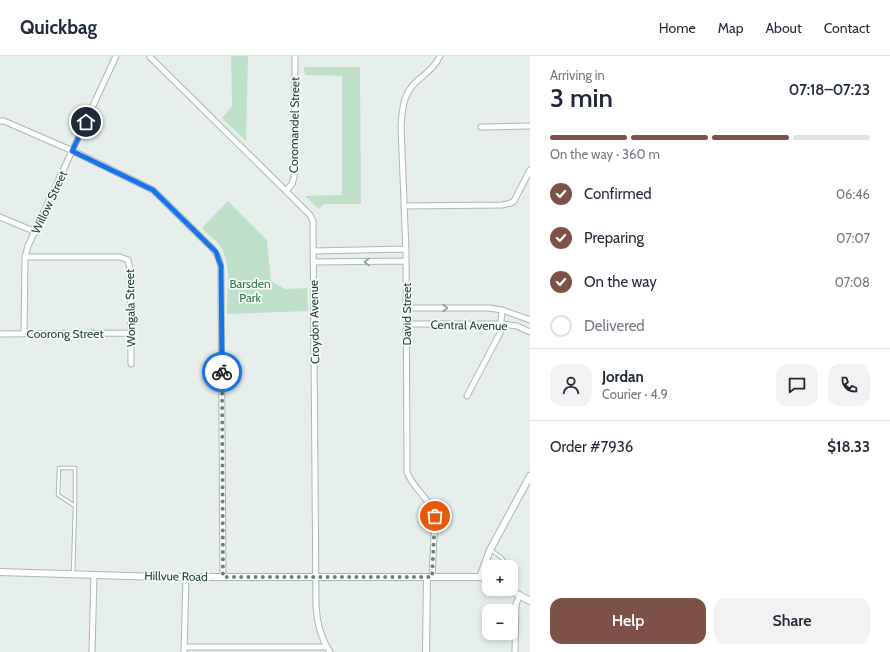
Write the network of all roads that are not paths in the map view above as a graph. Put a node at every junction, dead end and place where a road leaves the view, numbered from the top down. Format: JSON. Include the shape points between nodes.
{"nodes":[{"id":1,"x":116,"y":56,"type":"edge"},
{"id":2,"x":295,"y":56,"type":"edge"},
{"id":3,"x":440,"y":56,"type":"edge"},
{"id":4,"x":150,"y":57,"type":"edge"},
{"id":5,"x":0,"y":121,"type":"edge"},
{"id":6,"x":530,"y":126,"type":"edge"},
{"id":7,"x":481,"y":128,"type":"dead end"},
{"id":8,"x":72,"y":151,"type":"junction"},
{"id":9,"x":530,"y":170,"type":"edge"},
{"id":10,"x":286,"y":191,"type":"junction"},
{"id":11,"x":404,"y":206,"type":"junction"},
{"id":12,"x":0,"y":217,"type":"edge"},
{"id":13,"x":36,"y":232,"type":"junction"},
{"id":14,"x":406,"y":249,"type":"junction"},
{"id":15,"x":313,"y":250,"type":"junction"},
{"id":16,"x":25,"y":257,"type":"junction"},
{"id":17,"x":406,"y":261,"type":"junction"},
{"id":18,"x":313,"y":262,"type":"junction"},
{"id":19,"x":406,"y":308,"type":"junction"},
{"id":20,"x":502,"y":310,"type":"junction"},
{"id":21,"x":530,"y":320,"type":"edge"},
{"id":22,"x":406,"y":324,"type":"junction"},
{"id":23,"x":502,"y":324,"type":"junction"},
{"id":24,"x":530,"y":332,"type":"edge"},
{"id":25,"x":24,"y":333,"type":"junction"},
{"id":26,"x":131,"y":333,"type":"junction"},
{"id":27,"x":0,"y":334,"type":"edge"},
{"id":28,"x":131,"y":364,"type":"dead end"},
{"id":29,"x":468,"y":396,"type":"dead end"},
{"id":30,"x":530,"y":476,"type":"edge"},
{"id":31,"x":75,"y":506,"type":"junction"},
{"id":32,"x":490,"y":550,"type":"junction"},
{"id":33,"x":503,"y":560,"type":"edge"},
{"id":34,"x":0,"y":572,"type":"edge"},
{"id":35,"x":73,"y":574,"type":"junction"},
{"id":36,"x":94,"y":575,"type":"junction"},
{"id":37,"x":186,"y":577,"type":"junction"},
{"id":38,"x":223,"y":577,"type":"junction"},
{"id":39,"x":316,"y":577,"type":"junction"},
{"id":40,"x":429,"y":577,"type":"junction"},
{"id":41,"x":480,"y":577,"type":"joint"},
{"id":42,"x":520,"y":595,"type":"joint"},
{"id":43,"x":530,"y":601,"type":"edge"},
{"id":44,"x":184,"y":650,"type":"edge"},
{"id":45,"x":329,"y":650,"type":"edge"},
{"id":46,"x":92,"y":652,"type":"edge"},
{"id":47,"x":426,"y":652,"type":"edge"},
{"id":48,"x":515,"y":652,"type":"edge"}],
"edges":[{"from":1,"to":8,"type":"street","name":"Willow Street"},
{"from":2,"to":10,"type":"street","name":"Coromandel Street","via":[[294,177]]},
{"from":3,"to":11,"type":"street","name":"David Street","via":[[427,73],[409,89],[402,108]]},
{"from":4,"to":10,"type":"street","name":"Croydon Avenue"},
{"from":5,"to":8,"type":"street"},
{"from":6,"to":7,"type":"street"},
{"from":8,"to":13,"type":"street","name":"Willow Street"},
{"from":8,"to":38,"type":"street","via":[[153,190],[216,252],[219,259],[222,274]]},
{"from":9,"to":11,"type":"street","via":[[511,203]]},
{"from":10,"to":15,"type":"street","name":"Croydon Avenue","via":[[313,221]]},
{"from":11,"to":14,"type":"street","name":"David Street"},
{"from":12,"to":13,"type":"street"},
{"from":13,"to":16,"type":"street","name":"Willow Street"},
{"from":14,"to":15,"type":"street"},
{"from":14,"to":17,"type":"street","name":"David Street"},
{"from":15,"to":18,"type":"street","name":"Croydon Avenue"},
{"from":16,"to":25,"type":"street","name":"Willow Street"},
{"from":16,"to":26,"type":"street","name":"Wongala Street","via":[[120,257],[128,260]]},
{"from":17,"to":18,"type":"street","one_way":true},
{"from":17,"to":19,"type":"street","name":"David Street"},
{"from":18,"to":39,"type":"street","name":"Croydon Avenue"},
{"from":19,"to":20,"type":"street","name":"Central Avenue","one_way":true},
{"from":19,"to":22,"type":"street","name":"David Street"},
{"from":20,"to":21,"type":"street","name":"Central Avenue"},
{"from":20,"to":23,"type":"street"},
{"from":22,"to":23,"type":"street","name":"Central Avenue"},
{"from":22,"to":40,"type":"street","name":"David Street","via":[[407,472],[433,508],[435,516]]},
{"from":23,"to":24,"type":"street","name":"Central Avenue","via":[[517,326]]},
{"from":23,"to":29,"type":"street","via":[[500,333]]},
{"from":25,"to":26,"type":"street","name":"Coorong Street"},
{"from":25,"to":27,"type":"street","name":"Coorong Street"},
{"from":26,"to":28,"type":"street","name":"Wongala Street"},
{"from":30,"to":32,"type":"street"},
{"from":31,"to":31,"type":"lane","via":[[58,495],[59,468],[75,468]]},
{"from":31,"to":35,"type":"lane"},
{"from":32,"to":33,"type":"lane"},
{"from":32,"to":41,"type":"street"},
{"from":34,"to":35,"type":"street","name":"Hillvue Road"},
{"from":35,"to":36,"type":"street","name":"Hillvue Road"},
{"from":36,"to":37,"type":"street","name":"Hillvue Road"},
{"from":36,"to":46,"type":"street"},
{"from":37,"to":38,"type":"street","name":"Hillvue Road"},
{"from":37,"to":44,"type":"street"},
{"from":38,"to":39,"type":"street","name":"Hillvue Road"},
{"from":39,"to":40,"type":"street","name":"Hillvue Road"},
{"from":39,"to":45,"type":"street","name":"Croydon Avenue","via":[[317,617]]},
{"from":40,"to":41,"type":"street","name":"Hillvue Road"},
{"from":40,"to":47,"type":"street"},
{"from":42,"to":43,"type":"street"},
{"from":42,"to":48,"type":"street","via":[[516,604]]},
{"from":44,"to":45,"type":"street"}]}
